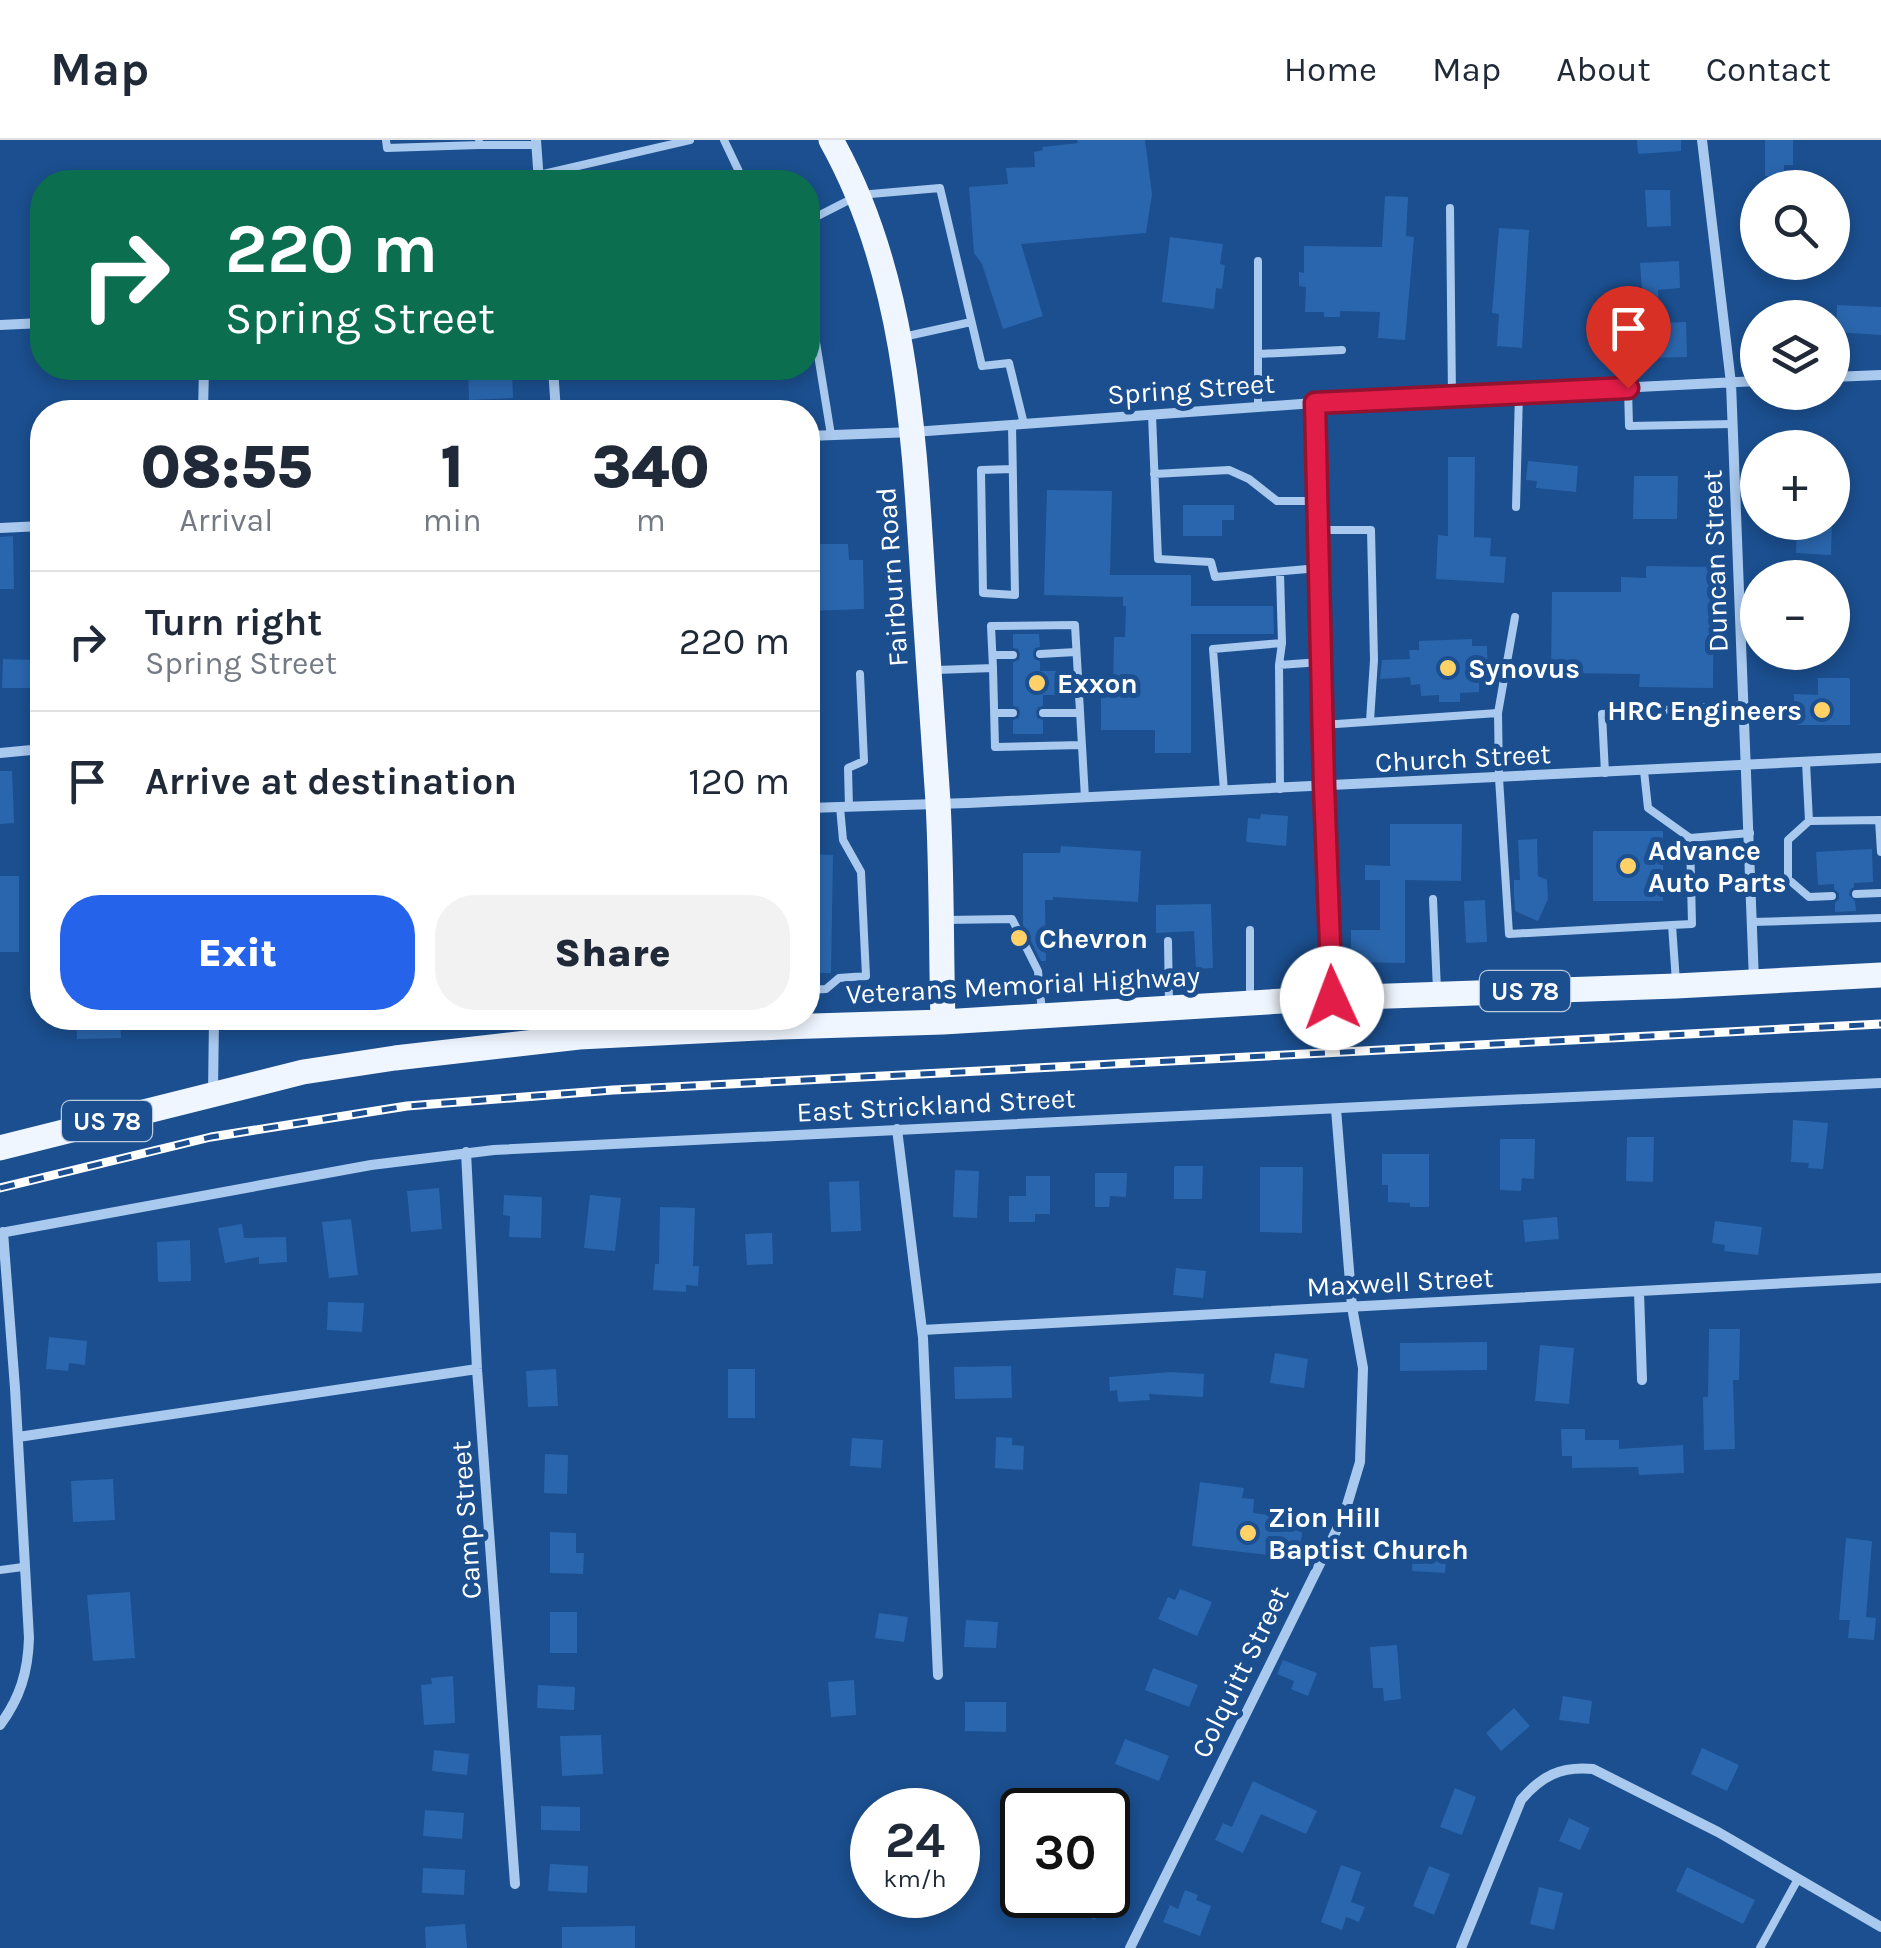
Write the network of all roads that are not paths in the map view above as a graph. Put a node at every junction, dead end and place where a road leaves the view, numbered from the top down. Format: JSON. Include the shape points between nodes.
{"nodes":[{"id":1,"x":386,"y":140,"type":"edge"},
{"id":2,"x":690,"y":140,"type":"edge"},
{"id":3,"x":724,"y":140,"type":"edge"},
{"id":4,"x":831,"y":140,"type":"edge"},
{"id":5,"x":1702,"y":140,"type":"edge"},
{"id":6,"x":536,"y":142,"type":"edge"},
{"id":7,"x":479,"y":143,"type":"edge"},
{"id":8,"x":538,"y":170,"type":"edge"},
{"id":9,"x":574,"y":170,"type":"edge"},
{"id":10,"x":738,"y":170,"type":"edge"},
{"id":11,"x":859,"y":196,"type":"junction"},
{"id":12,"x":1450,"y":208,"type":"dead end"},
{"id":13,"x":820,"y":215,"type":"edge"},
{"id":14,"x":1258,"y":261,"type":"dead end"},
{"id":15,"x":971,"y":322,"type":"junction"},
{"id":16,"x":30,"y":324,"type":"edge"},
{"id":17,"x":0,"y":325,"type":"edge"},
{"id":18,"x":900,"y":338,"type":"junction"},
{"id":19,"x":1342,"y":350,"type":"dead end"},
{"id":20,"x":1258,"y":354,"type":"junction"},
{"id":21,"x":820,"y":365,"type":"edge"},
{"id":22,"x":1881,"y":375,"type":"edge"},
{"id":23,"x":1850,"y":377,"type":"edge"},
{"id":24,"x":1731,"y":383,"type":"junction"},
{"id":25,"x":1740,"y":383,"type":"edge"},
{"id":26,"x":1628,"y":388,"type":"junction"},
{"id":27,"x":1518,"y":393,"type":"junction"},
{"id":28,"x":1452,"y":396,"type":"junction"},
{"id":29,"x":1315,"y":403,"type":"junction"},
{"id":30,"x":1258,"y":407,"type":"junction"},
{"id":31,"x":1152,"y":415,"type":"junction"},
{"id":32,"x":1018,"y":424,"type":"junction"},
{"id":33,"x":1732,"y":424,"type":"junction"},
{"id":34,"x":913,"y":432,"type":"junction"},
{"id":35,"x":832,"y":434,"type":"junction"},
{"id":36,"x":820,"y":435,"type":"edge"},
{"id":37,"x":1012,"y":469,"type":"junction"},
{"id":38,"x":1154,"y":474,"type":"junction"},
{"id":39,"x":1318,"y":502,"type":"junction"},
{"id":40,"x":1516,"y":507,"type":"dead end"},
{"id":41,"x":30,"y":527,"type":"edge"},
{"id":42,"x":0,"y":528,"type":"edge"},
{"id":43,"x":1318,"y":530,"type":"junction"},
{"id":44,"x":1319,"y":568,"type":"junction"},
{"id":45,"x":1280,"y":572,"type":"junction"},
{"id":46,"x":1515,"y":617,"type":"dead end"},
{"id":47,"x":1282,"y":643,"type":"junction"},
{"id":48,"x":1076,"y":652,"type":"junction"},
{"id":49,"x":1040,"y":654,"type":"dead end"},
{"id":50,"x":993,"y":655,"type":"junction"},
{"id":51,"x":1013,"y":655,"type":"dead end"},
{"id":52,"x":1321,"y":662,"type":"junction"},
{"id":53,"x":1279,"y":665,"type":"junction"},
{"id":54,"x":993,"y":668,"type":"junction"},
{"id":55,"x":929,"y":670,"type":"junction"},
{"id":56,"x":860,"y":674,"type":"dead end"},
{"id":57,"x":1742,"y":706,"type":"junction"},
{"id":58,"x":1498,"y":712,"type":"junction"},
{"id":59,"x":1013,"y":713,"type":"dead end"},
{"id":60,"x":1043,"y":713,"type":"dead end"},
{"id":61,"x":1080,"y":713,"type":"junction"},
{"id":62,"x":995,"y":714,"type":"junction"},
{"id":63,"x":1370,"y":721,"type":"junction"},
{"id":64,"x":1322,"y":724,"type":"junction"},
{"id":65,"x":1082,"y":745,"type":"junction"},
{"id":66,"x":30,"y":751,"type":"edge"},
{"id":67,"x":0,"y":753,"type":"edge"},
{"id":68,"x":1881,"y":758,"type":"edge"},
{"id":69,"x":1806,"y":762,"type":"junction"},
{"id":70,"x":1746,"y":763,"type":"junction"},
{"id":71,"x":1644,"y":772,"type":"junction"},
{"id":72,"x":1605,"y":774,"type":"junction"},
{"id":73,"x":1499,"y":778,"type":"junction"},
{"id":74,"x":1324,"y":786,"type":"junction"},
{"id":75,"x":1280,"y":789,"type":"junction"},
{"id":76,"x":1224,"y":791,"type":"junction"},
{"id":77,"x":1086,"y":798,"type":"junction"},
{"id":78,"x":938,"y":805,"type":"junction"},
{"id":79,"x":844,"y":807,"type":"junction"},
{"id":80,"x":820,"y":808,"type":"edge"},
{"id":81,"x":1880,"y":820,"type":"edge"},
{"id":82,"x":1809,"y":821,"type":"junction"},
{"id":83,"x":1750,"y":833,"type":"junction"},
{"id":84,"x":1690,"y":838,"type":"junction"},
{"id":85,"x":1881,"y":852,"type":"edge"},
{"id":86,"x":1881,"y":893,"type":"edge"},
{"id":87,"x":1856,"y":894,"type":"dead end"},
{"id":88,"x":1832,"y":896,"type":"dead end"},
{"id":89,"x":1433,"y":899,"type":"dead end"},
{"id":90,"x":1881,"y":918,"type":"edge"},
{"id":91,"x":940,"y":920,"type":"junction"},
{"id":92,"x":1752,"y":922,"type":"junction"},
{"id":93,"x":1672,"y":925,"type":"junction"},
{"id":94,"x":1250,"y":930,"type":"dead end"},
{"id":95,"x":1168,"y":941,"type":"dead end"},
{"id":96,"x":1881,"y":975,"type":"edge"},
{"id":97,"x":1754,"y":982,"type":"junction"},
{"id":98,"x":1676,"y":986,"type":"junction"},
{"id":99,"x":820,"y":989,"type":"edge"},
{"id":100,"x":1437,"y":994,"type":"junction"},
{"id":101,"x":1332,"y":998,"type":"junction"},
{"id":102,"x":1250,"y":1003,"type":"junction"},
{"id":103,"x":1170,"y":1008,"type":"junction"},
{"id":104,"x":1042,"y":1016,"type":"junction"},
{"id":105,"x":820,"y":1022,"type":"edge"},
{"id":106,"x":943,"y":1022,"type":"junction"},
{"id":107,"x":214,"y":1030,"type":"edge"},
{"id":108,"x":560,"y":1030,"type":"edge"},
{"id":109,"x":1881,"y":1084,"type":"edge"},
{"id":110,"x":213,"y":1094,"type":"junction"},
{"id":111,"x":1336,"y":1109,"type":"junction"},
{"id":112,"x":896,"y":1129,"type":"junction"},
{"id":113,"x":0,"y":1148,"type":"edge"},
{"id":114,"x":466,"y":1152,"type":"junction"},
{"id":115,"x":2,"y":1233,"type":"edge"},
{"id":116,"x":1881,"y":1278,"type":"edge"},
{"id":117,"x":1639,"y":1292,"type":"junction"},
{"id":118,"x":1352,"y":1307,"type":"junction"},
{"id":119,"x":922,"y":1330,"type":"junction"},
{"id":120,"x":477,"y":1369,"type":"junction"},
{"id":121,"x":1642,"y":1380,"type":"dead end"},
{"id":122,"x":18,"y":1437,"type":"junction"},
{"id":123,"x":24,"y":1567,"type":"junction"},
{"id":124,"x":0,"y":1570,"type":"edge"},
{"id":125,"x":938,"y":1676,"type":"dead end"},
{"id":126,"x":0,"y":1725,"type":"edge"},
{"id":127,"x":1798,"y":1879,"type":"junction"},
{"id":128,"x":515,"y":1884,"type":"dead end"},
{"id":129,"x":1881,"y":1927,"type":"edge"},
{"id":130,"x":1130,"y":1948,"type":"edge"},
{"id":131,"x":1461,"y":1948,"type":"edge"},
{"id":132,"x":1760,"y":1948,"type":"edge"}],
"edges":[{"from":1,"to":7,"type":"lane","via":[[387,148]]},
{"from":2,"to":9,"type":"lane"},
{"from":3,"to":10,"type":"lane"},
{"from":4,"to":11,"type":"main road","name":"Fairburn Road"},
{"from":5,"to":24,"type":"street","name":"Duncan Street"},
{"from":6,"to":7,"type":"lane"},
{"from":6,"to":8,"type":"street"},
{"from":11,"to":13,"type":"lane"},
{"from":11,"to":15,"type":"lane","via":[[940,188]]},
{"from":11,"to":18,"type":"main road","name":"Fairburn Road"},
{"from":12,"to":28,"type":"lane"},
{"from":14,"to":20,"type":"lane"},
{"from":15,"to":18,"type":"lane"},
{"from":15,"to":32,"type":"lane","via":[[982,366],[1010,363]]},
{"from":16,"to":17,"type":"street"},
{"from":18,"to":34,"type":"main road","name":"Fairburn Road"},
{"from":19,"to":20,"type":"lane"},
{"from":20,"to":30,"type":"lane"},
{"from":21,"to":35,"type":"lane"},
{"from":22,"to":23,"type":"street"},
{"from":24,"to":25,"type":"street","name":"Spring Street"},
{"from":24,"to":26,"type":"street","name":"Spring Street"},
{"from":24,"to":33,"type":"street","name":"Duncan Street"},
{"from":26,"to":27,"type":"street","name":"Spring Street"},
{"from":26,"to":33,"type":"lane","via":[[1629,426]]},
{"from":27,"to":28,"type":"street","name":"Spring Street"},
{"from":27,"to":40,"type":"lane"},
{"from":28,"to":29,"type":"street","name":"Spring Street"},
{"from":29,"to":30,"type":"street","name":"Spring Street"},
{"from":29,"to":39,"type":"street"},
{"from":30,"to":31,"type":"street","name":"Spring Street"},
{"from":31,"to":32,"type":"street","name":"Spring Street"},
{"from":31,"to":38,"type":"lane"},
{"from":32,"to":34,"type":"street","name":"Spring Street"},
{"from":32,"to":37,"type":"lane"},
{"from":33,"to":57,"type":"street","name":"Duncan Street"},
{"from":34,"to":35,"type":"street","name":"Spring Street"},
{"from":34,"to":55,"type":"main road","name":"Fairburn Road"},
{"from":35,"to":36,"type":"street","name":"Spring Street"},
{"from":37,"to":37,"type":"lane","via":[[1014,595],[983,593],[982,470]]},
{"from":38,"to":39,"type":"lane","via":[[1229,470],[1277,501]]},
{"from":38,"to":45,"type":"lane","via":[[1158,560],[1211,562],[1215,577]]},
{"from":39,"to":43,"type":"street"},
{"from":41,"to":42,"type":"street"},
{"from":43,"to":44,"type":"street"},
{"from":43,"to":63,"type":"lane","via":[[1371,530]]},
{"from":44,"to":45,"type":"lane"},
{"from":44,"to":52,"type":"street"},
{"from":45,"to":47,"type":"lane"},
{"from":46,"to":58,"type":"lane"},
{"from":47,"to":53,"type":"lane"},
{"from":47,"to":76,"type":"lane","via":[[1212,649]]},
{"from":48,"to":49,"type":"lane"},
{"from":48,"to":50,"type":"lane","via":[[1075,625],[992,626]]},
{"from":48,"to":61,"type":"lane"},
{"from":50,"to":51,"type":"lane"},
{"from":50,"to":54,"type":"lane"},
{"from":52,"to":53,"type":"lane"},
{"from":52,"to":64,"type":"street"},
{"from":53,"to":75,"type":"lane"},
{"from":54,"to":55,"type":"lane"},
{"from":54,"to":62,"type":"lane"},
{"from":55,"to":78,"type":"main road","name":"Fairburn Road"},
{"from":56,"to":79,"type":"lane","via":[[864,761],[848,768]]},
{"from":57,"to":70,"type":"street","name":"Duncan Street"},
{"from":57,"to":72,"type":"lane","via":[[1602,714]]},
{"from":58,"to":63,"type":"lane"},
{"from":58,"to":73,"type":"lane"},
{"from":59,"to":62,"type":"lane"},
{"from":60,"to":61,"type":"lane"},
{"from":61,"to":65,"type":"lane"},
{"from":62,"to":65,"type":"lane","via":[[996,747]]},
{"from":63,"to":64,"type":"lane"},
{"from":64,"to":74,"type":"street"},
{"from":65,"to":77,"type":"lane"},
{"from":66,"to":67,"type":"street"},
{"from":68,"to":69,"type":"street","name":"Church Street"},
{"from":69,"to":70,"type":"street","name":"Church Street"},
{"from":69,"to":82,"type":"lane"},
{"from":70,"to":71,"type":"street","name":"Church Street"},
{"from":70,"to":83,"type":"street","name":"Duncan Street"},
{"from":71,"to":72,"type":"street","name":"Church Street"},
{"from":71,"to":84,"type":"lane","via":[[1648,808]]},
{"from":72,"to":73,"type":"street","name":"Church Street"},
{"from":73,"to":74,"type":"street","name":"Church Street"},
{"from":73,"to":93,"type":"lane","via":[[1509,934]]},
{"from":74,"to":75,"type":"street","name":"Church Street"},
{"from":74,"to":101,"type":"street"},
{"from":75,"to":76,"type":"street","name":"Church Street"},
{"from":76,"to":77,"type":"street","name":"Church Street"},
{"from":77,"to":78,"type":"street","name":"Church Street"},
{"from":78,"to":79,"type":"street","name":"Church Street"},
{"from":78,"to":91,"type":"main road","name":"Fairburn Road"},
{"from":79,"to":80,"type":"street","name":"Church Street"},
{"from":79,"to":99,"type":"lane","via":[[842,840],[862,872],[866,976],[838,978]]},
{"from":81,"to":82,"type":"lane"},
{"from":81,"to":85,"type":"lane"},
{"from":82,"to":88,"type":"lane","via":[[1788,840],[1788,879],[1810,897]]},
{"from":83,"to":84,"type":"lane"},
{"from":83,"to":92,"type":"street","name":"Duncan Street"},
{"from":84,"to":93,"type":"lane","via":[[1692,924]]},
{"from":86,"to":87,"type":"lane"},
{"from":89,"to":100,"type":"lane"},
{"from":90,"to":92,"type":"lane"},
{"from":91,"to":104,"type":"lane","via":[[1012,919],[1038,971]]},
{"from":91,"to":106,"type":"main road","name":"Fairburn Road"},
{"from":92,"to":97,"type":"street","name":"Duncan Street"},
{"from":93,"to":98,"type":"lane"},
{"from":94,"to":102,"type":"lane"},
{"from":95,"to":103,"type":"lane"},
{"from":96,"to":97,"type":"main road","name":"Veterans Memorial Highway","number":"US 78"},
{"from":97,"to":98,"type":"main road","name":"Veterans Memorial Highway","number":"US 78"},
{"from":98,"to":100,"type":"main road","name":"Veterans Memorial Highway","number":"US 78"},
{"from":100,"to":101,"type":"main road","name":"Veterans Memorial Highway","number":"US 78"},
{"from":101,"to":102,"type":"main road","name":"Veterans Memorial Highway","number":"US 78"},
{"from":102,"to":103,"type":"main road","name":"Veterans Memorial Highway","number":"US 78"},
{"from":103,"to":104,"type":"main road","name":"Veterans Memorial Highway","number":"US 78"},
{"from":104,"to":106,"type":"main road","name":"Veterans Memorial Highway","number":"US 78"},
{"from":105,"to":106,"type":"main road","name":"Veterans Memorial Highway","number":"US 78"},
{"from":107,"to":110,"type":"street"},
{"from":108,"to":110,"type":"main road","name":"Veterans Memorial Highway","number":"US 78","via":[[303,1072]]},
{"from":109,"to":111,"type":"street","name":"East Strickland Street"},
{"from":110,"to":113,"type":"main road","name":"Veterans Memorial Highway","number":"US 78"},
{"from":111,"to":112,"type":"street","name":"East Strickland Street"},
{"from":111,"to":118,"type":"street","name":"Colquitt Street"},
{"from":112,"to":114,"type":"street","name":"East Strickland Street"},
{"from":112,"to":119,"type":"street"},
{"from":114,"to":115,"type":"street","name":"East Strickland Street"},
{"from":114,"to":120,"type":"street","name":"Camp Street"},
{"from":115,"to":122,"type":"street"},
{"from":116,"to":117,"type":"street","name":"Maxwell Street"},
{"from":117,"to":118,"type":"street","name":"Maxwell Street"},
{"from":117,"to":121,"type":"street"},
{"from":118,"to":119,"type":"street","name":"Maxwell Street"},
{"from":118,"to":130,"type":"street","name":"Colquitt Street","via":[[1363,1368],[1360,1462],[1344,1516]]},
{"from":119,"to":125,"type":"street"},
{"from":120,"to":122,"type":"street"},
{"from":120,"to":128,"type":"street","name":"Camp Street"},
{"from":122,"to":123,"type":"street"},
{"from":123,"to":124,"type":"lane"},
{"from":123,"to":126,"type":"street","via":[[27,1662],[18,1698]]},
{"from":127,"to":129,"type":"street"},
{"from":127,"to":131,"type":"street","via":[[1611,1778],[1593,1770],[1560,1770],[1520,1800]]},
{"from":127,"to":132,"type":"lane"}]}
